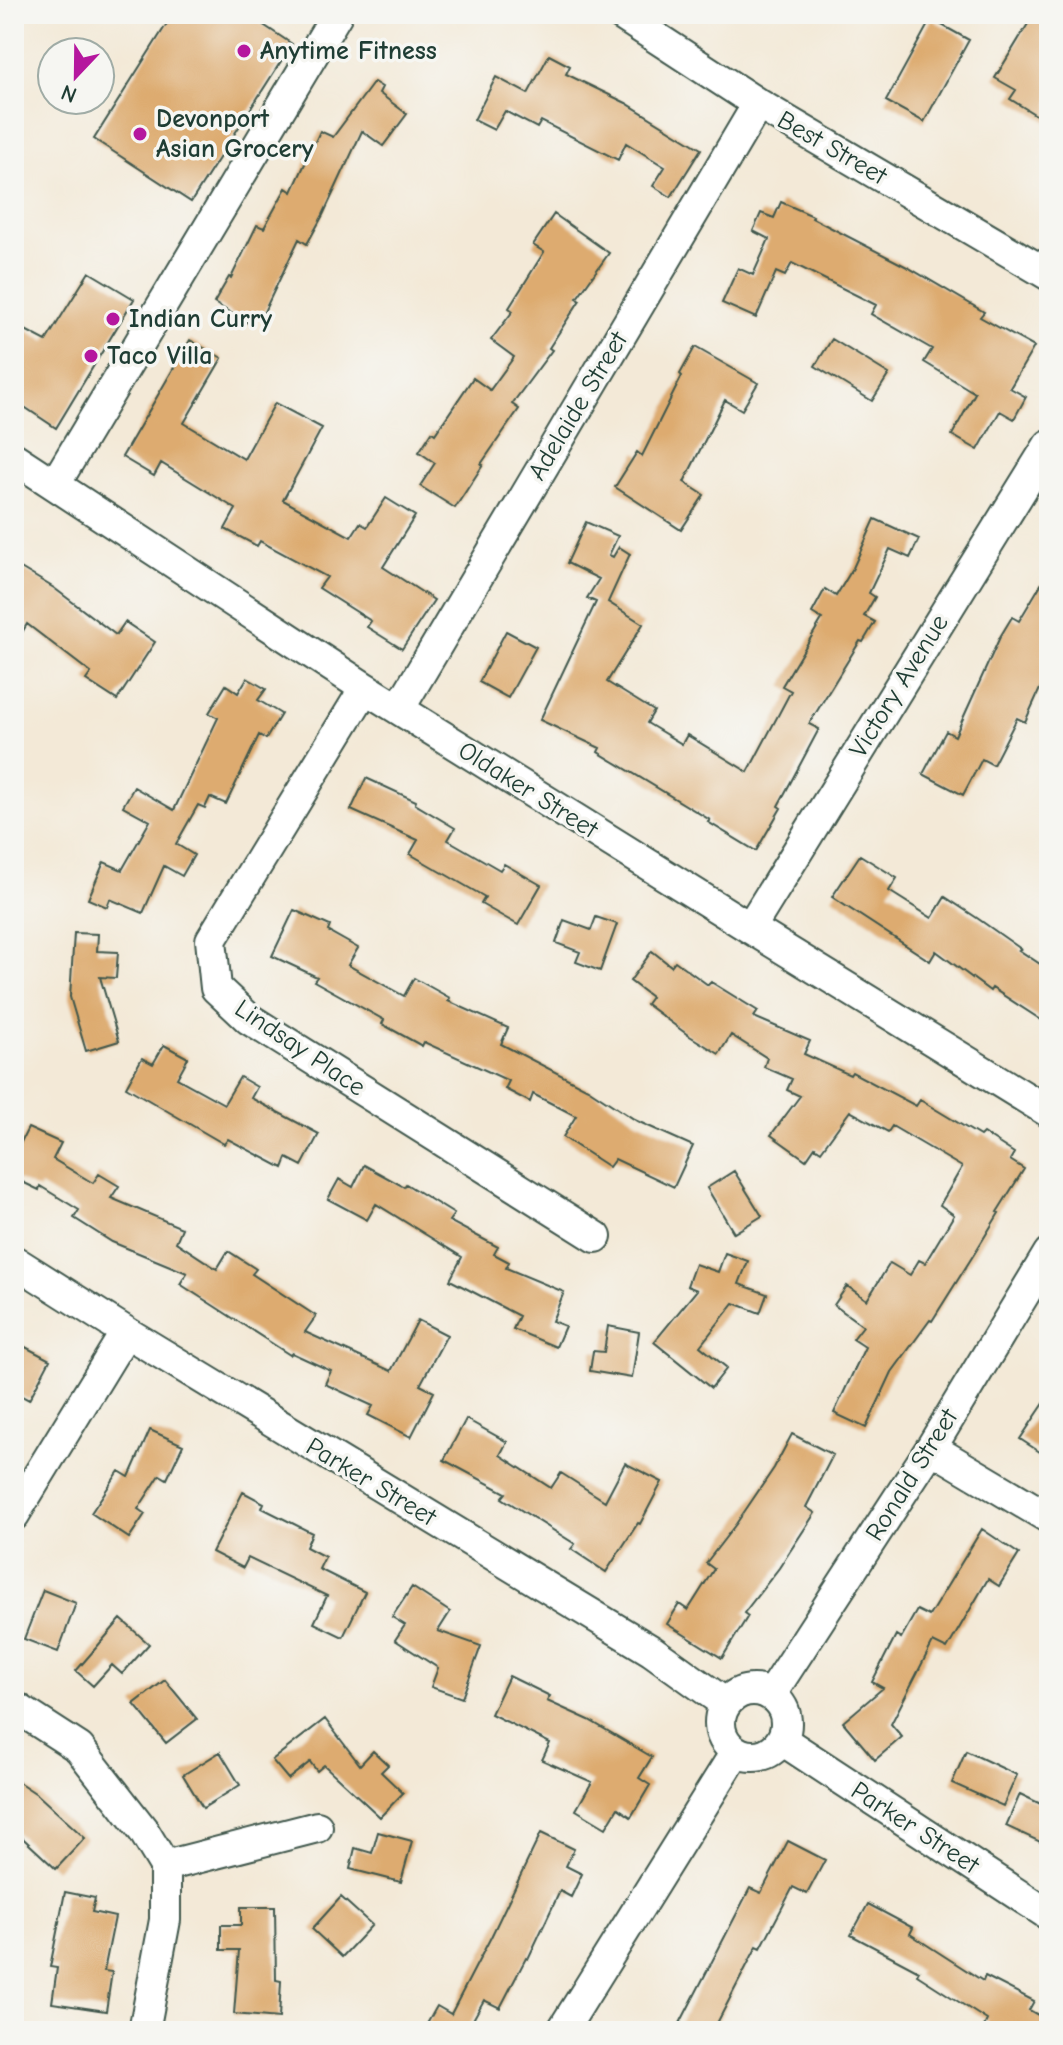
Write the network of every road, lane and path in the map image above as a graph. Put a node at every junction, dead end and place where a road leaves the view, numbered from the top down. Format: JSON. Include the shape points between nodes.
{"nodes":[{"id":1,"x":337,"y":14,"type":"edge"},
{"id":2,"x":620,"y":14,"type":"edge"},
{"id":3,"x":758,"y":104,"type":"junction"},
{"id":4,"x":1049,"y":275,"type":"edge"},
{"id":5,"x":1049,"y":445,"type":"edge"},
{"id":6,"x":14,"y":458,"type":"edge"},
{"id":7,"x":55,"y":484,"type":"junction"},
{"id":8,"x":365,"y":688,"type":"junction"},
{"id":9,"x":399,"y":709,"type":"junction"},
{"id":10,"x":750,"y":928,"type":"junction"},
{"id":11,"x":1049,"y":1112,"type":"edge"},
{"id":12,"x":596,"y":1237,"type":"dead end"},
{"id":13,"x":1049,"y":1253,"type":"edge"},
{"id":14,"x":14,"y":1261,"type":"edge"},
{"id":15,"x":126,"y":1332,"type":"junction"},
{"id":16,"x":931,"y":1448,"type":"junction"},
{"id":17,"x":14,"y":1515,"type":"edge"},
{"id":18,"x":1049,"y":1518,"type":"edge"},
{"id":19,"x":771,"y":1694,"type":"junction"},
{"id":20,"x":726,"y":1704,"type":"junction"},
{"id":21,"x":14,"y":1706,"type":"edge"},
{"id":22,"x":782,"y":1740,"type":"junction"},
{"id":23,"x":736,"y":1752,"type":"junction"},
{"id":24,"x":317,"y":1827,"type":"dead end"},
{"id":25,"x":165,"y":1866,"type":"junction"},
{"id":26,"x":1049,"y":1915,"type":"edge"},
{"id":27,"x":144,"y":2031,"type":"edge"},
{"id":28,"x":562,"y":2031,"type":"edge"}],
"edges":[{"from":1,"to":7,"type":"street"},
{"from":2,"to":3,"type":"street","name":"Best Street"},
{"from":3,"to":4,"type":"street","name":"Best Street"},
{"from":3,"to":9,"type":"street","name":"Adelaide Street"},
{"from":5,"to":10,"type":"street","name":"Victory Avenue"},
{"from":6,"to":7,"type":"street","name":"Oldaker Street"},
{"from":7,"to":8,"type":"street","name":"Oldaker Street"},
{"from":8,"to":9,"type":"street","name":"Oldaker Street"},
{"from":8,"to":12,"type":"street","name":"Lindsay Place","via":[[211,940],[216,988],[249,1019]]},
{"from":9,"to":10,"type":"street","name":"Oldaker Street"},
{"from":10,"to":11,"type":"street","name":"Oldaker Street"},
{"from":13,"to":16,"type":"street","name":"Ronald Street"},
{"from":14,"to":15,"type":"street","name":"Parker Street"},
{"from":15,"to":17,"type":"street"},
{"from":15,"to":20,"type":"street","name":"Parker Street","via":[[652,1651]]},
{"from":16,"to":18,"type":"street"},
{"from":16,"to":19,"type":"street","name":"Ronald Street"},
{"from":19,"to":20,"type":"street","via":[[741,1691]]},
{"from":19,"to":22,"type":"street","via":[[787,1720]]},
{"from":20,"to":23,"type":"street","via":[[722,1735]]},
{"from":21,"to":25,"type":"street","via":[[79,1748]]},
{"from":22,"to":23,"type":"street","via":[[766,1754]]},
{"from":22,"to":26,"type":"street","name":"Parker Street"},
{"from":23,"to":28,"type":"street"},
{"from":24,"to":25,"type":"street"},
{"from":25,"to":27,"type":"street","via":[[165,1920]]}]}
